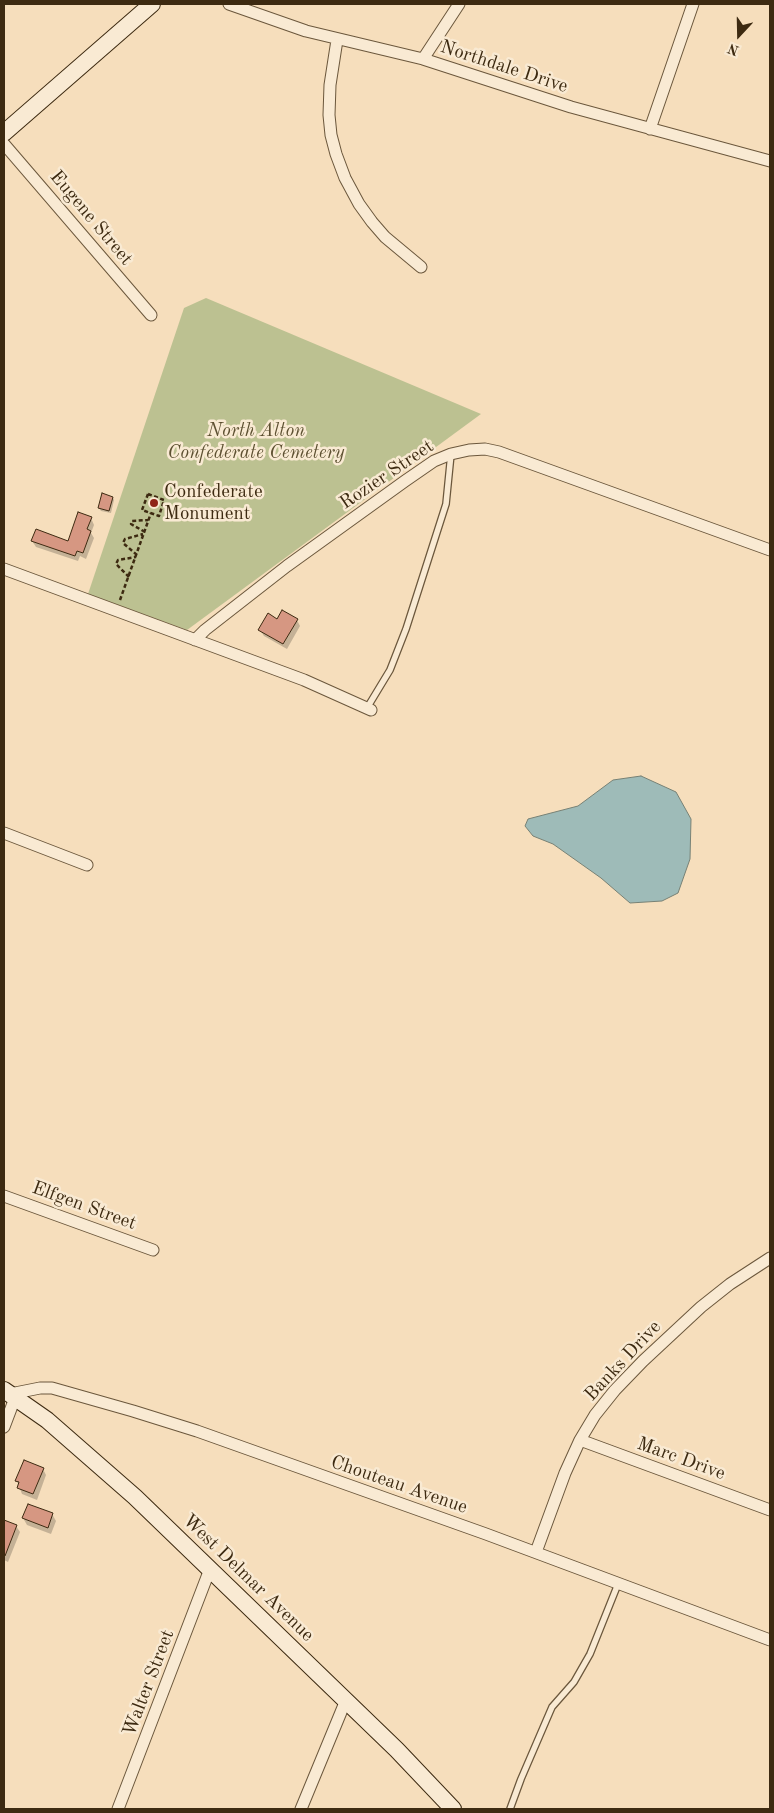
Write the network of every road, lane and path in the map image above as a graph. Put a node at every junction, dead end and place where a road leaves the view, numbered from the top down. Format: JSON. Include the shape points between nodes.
{"nodes":[{"id":1,"x":152,"y":4,"type":"edge"},
{"id":2,"x":229,"y":4,"type":"edge"},
{"id":3,"x":459,"y":4,"type":"edge"},
{"id":4,"x":692,"y":4,"type":"edge"},
{"id":5,"x":337,"y":40,"type":"junction"},
{"id":6,"x":423,"y":59,"type":"junction"},
{"id":7,"x":650,"y":130,"type":"junction"},
{"id":8,"x":4,"y":133,"type":"edge"},
{"id":9,"x":4,"y":144,"type":"edge"},
{"id":10,"x":770,"y":161,"type":"edge"},
{"id":11,"x":421,"y":266,"type":"dead end"},
{"id":12,"x":151,"y":315,"type":"dead end"},
{"id":13,"x":451,"y":454,"type":"junction"},
{"id":14,"x":152,"y":513,"type":"junction"},
{"id":15,"x":149,"y":520,"type":"junction"},
{"id":16,"x":144,"y":533,"type":"junction"},
{"id":17,"x":770,"y":550,"type":"edge"},
{"id":18,"x":136,"y":556,"type":"junction"},
{"id":19,"x":4,"y":569,"type":"edge"},
{"id":20,"x":129,"y":577,"type":"junction"},
{"id":21,"x":116,"y":611,"type":"junction"},
{"id":22,"x":195,"y":640,"type":"junction"},
{"id":23,"x":369,"y":709,"type":"joint"},
{"id":24,"x":4,"y":833,"type":"edge"},
{"id":25,"x":87,"y":865,"type":"dead end"},
{"id":26,"x":4,"y":1196,"type":"edge"},
{"id":27,"x":152,"y":1250,"type":"dead end"},
{"id":28,"x":770,"y":1258,"type":"edge"},
{"id":29,"x":10,"y":1394,"type":"edge"},
{"id":30,"x":4,"y":1427,"type":"edge"},
{"id":31,"x":580,"y":1440,"type":"junction"},
{"id":32,"x":770,"y":1510,"type":"edge"},
{"id":33,"x":536,"y":1552,"type":"junction"},
{"id":34,"x":210,"y":1569,"type":"junction"},
{"id":35,"x":618,"y":1584,"type":"junction"},
{"id":36,"x":770,"y":1640,"type":"edge"},
{"id":37,"x":346,"y":1700,"type":"junction"},
{"id":38,"x":118,"y":1809,"type":"edge"},
{"id":39,"x":301,"y":1809,"type":"edge"},
{"id":40,"x":453,"y":1809,"type":"edge"},
{"id":41,"x":510,"y":1809,"type":"edge"}],
"edges":[{"from":1,"to":8,"type":"street"},
{"from":2,"to":5,"type":"street","name":"Northdale Drive"},
{"from":3,"to":6,"type":"street"},
{"from":4,"to":7,"type":"street"},
{"from":5,"to":6,"type":"street","name":"Northdale Drive"},
{"from":5,"to":11,"type":"street","via":[[330,85],[331,135],[336,154],[354,195],[372,222]]},
{"from":6,"to":7,"type":"street","name":"Northdale Drive"},
{"from":7,"to":10,"type":"street","name":"Northdale Drive"},
{"from":9,"to":12,"type":"street","name":"Eugene Street"},
{"from":13,"to":17,"type":"street","name":"Rozier Street","via":[[469,450],[499,452]]},
{"from":13,"to":22,"type":"street","name":"Rozier Street","via":[[434,461],[287,566]]},
{"from":13,"to":23,"type":"lane","via":[[446,504],[406,629],[390,670]]},
{"from":14,"to":14,"type":"path","via":[[142,510],[148,494],[164,500],[159,516]]},
{"from":14,"to":15,"type":"path"},
{"from":15,"to":16,"type":"path"},
{"from":15,"to":16,"type":"path","via":[[132,521],[131,524]]},
{"from":16,"to":18,"type":"path"},
{"from":16,"to":18,"type":"path","via":[[125,539],[123,543]]},
{"from":18,"to":20,"type":"path"},
{"from":18,"to":20,"type":"path","via":[[118,560],[116,564]]},
{"from":19,"to":21,"type":"street"},
{"from":20,"to":21,"type":"path"},
{"from":21,"to":22,"type":"street"},
{"from":22,"to":23,"type":"street","via":[[304,680]]},
{"from":24,"to":25,"type":"street"},
{"from":26,"to":27,"type":"street","name":"Elfgen Street"},
{"from":28,"to":31,"type":"street","name":"Banks Drive","via":[[700,1307],[643,1361],[595,1415]]},
{"from":29,"to":30,"type":"street"},
{"from":29,"to":33,"type":"street","name":"Chouteau Avenue","via":[[52,1388],[133,1411]]},
{"from":29,"to":34,"type":"street","name":"West Delmar Avenue","via":[[80,1448]]},
{"from":31,"to":32,"type":"street","name":"Marc Drive"},
{"from":31,"to":33,"type":"street","name":"Banks Drive"},
{"from":33,"to":35,"type":"street","name":"Chouteau Avenue"},
{"from":34,"to":37,"type":"street","name":"West Delmar Avenue"},
{"from":34,"to":38,"type":"street","name":"Walter Street"},
{"from":35,"to":36,"type":"street","name":"Chouteau Avenue"},
{"from":35,"to":41,"type":"lane","via":[[590,1654],[574,1682],[552,1707]]},
{"from":37,"to":39,"type":"street"},
{"from":37,"to":40,"type":"street","name":"West Delmar Avenue"}]}
